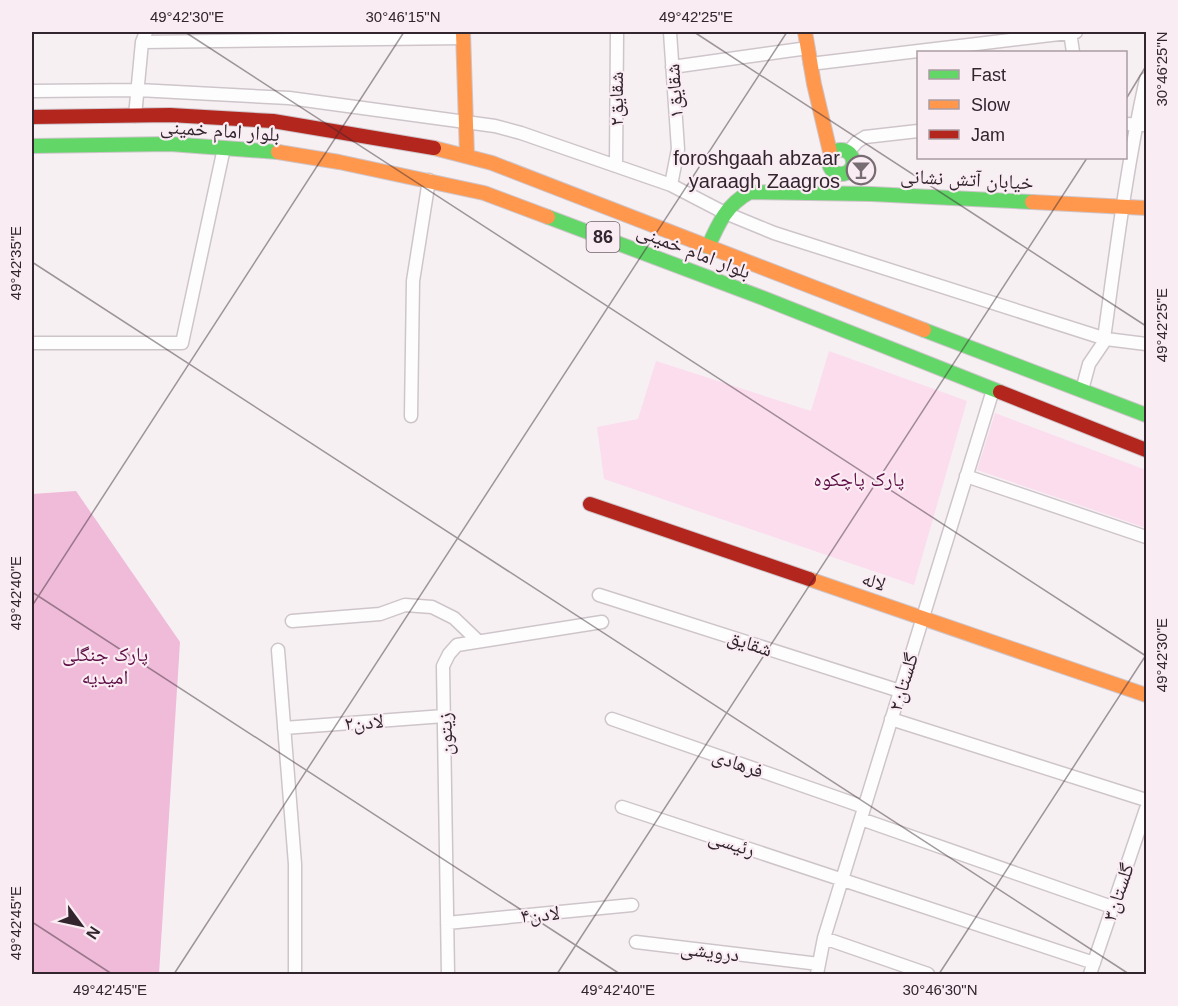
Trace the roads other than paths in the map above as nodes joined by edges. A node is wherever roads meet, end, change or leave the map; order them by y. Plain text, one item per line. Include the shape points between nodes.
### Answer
1 (617, 32) edge
2 (670, 32) edge
3 (805, 32) edge
4 (1070, 32) edge
5 (1076, 32) edge
6 (463, 35) edge
7 (144, 37) edge
8 (808, 48) junction
9 (1073, 51) edge
10 (810, 64) junction
11 (672, 67) junction
12 (1146, 79) edge
13 (32, 90) edge
14 (138, 90) junction
15 (135, 116) junction
16 (32, 117) edge
17 (467, 123) junction
18 (1136, 124) edge
19 (917, 131) edge
20 (32, 146) edge
21 (224, 148) junction
22 (848, 152) junction
23 (467, 156) junction
24 (831, 156) junction
25 (616, 166) junction
26 (833, 171) junction
27 (848, 173) junction
28 (429, 180) junction
29 (671, 185) junction
30 (807, 192) junction
31 (871, 195) junction
32 (1122, 206) junction
33 (1146, 207) edge
34 (723, 212) junction
35 (703, 260) junction
36 (1105, 339) junction
37 (32, 343) edge
38 (1146, 344) edge
39 (993, 390) junction
40 (1082, 390) junction
41 (1146, 414) edge
42 (411, 416) dead end
43 (1146, 450) edge
44 (966, 476) junction
45 (590, 504) dead end
46 (1146, 537) edge
47 (599, 595) dead end
48 (922, 618) junction
49 (292, 621) dead end
50 (602, 622) dead end
51 (477, 640) junction
52 (278, 650) dead end
53 (900, 691) junction
54 (1146, 695) edge
55 (444, 716) junction
56 (612, 719) dead end
57 (891, 720) junction
58 (284, 728) junction
59 (1146, 800) edge
60 (622, 807) dead end
61 (1146, 809) edge
62 (863, 813) junction
63 (842, 879) junction
64 (632, 905) dead end
65 (1112, 907) junction
66 (447, 922) junction
67 (824, 938) junction
68 (636, 942) dead end
69 (818, 969) edge
70 (1092, 969) edge
71 (898, 970) edge
72 (296, 975) edge
73 (448, 975) edge
74 (928, 975) edge

1 - 25 street, شقایق۲
2 - 11 street, شقایق۱
3 - 8 main road
4 - 5 street
4 - 9 street
4 - 10 street
6 - 7 street
6 - 17 main road
7 - 14 street
8 - 10 main road
8 - 11 street
10 - 24 main road
11 - 29 street, شقایق۱ via 678,149
12 - 18 street
13 - 14 street
14 - 15 street
14 - 17 street via 289,98
15 - 16 main road, بلوار امام خمینی / 86
15 - 23 main road, بلوار امام خمینی / 86 via 273,121
17 - 23 main road
17 - 25 street via 509,129
18 - 32 street
19 - 22 street via 865,137
20 - 21 main road, بلوار امام خمینی / 86 via 170,144
21 - 28 main road, بلوار امام خمینی / 86 via 270,151
21 - 37 street via 182,343
22 - 24 main road via 841,150
22 - 27 main road via 854,163
23 - 35 main road, بلوار امام خمینی / 86 via 539,180
24 - 26 main road via 829,164
25 - 29 street
26 - 27 main road via 840,175
26 - 30 main road
27 - 31 main road
28 - 35 main road, بلوار امام خمینی / 86
28 - 42 street via 413,281
29 - 34 street
30 - 31 main road, خیابان آتش نشانی
30 - 34 main road, خیابان آتش نشانی via 750,192
31 - 32 main road, خیابان آتش نشانی
32 - 33 main road, خیابان آتش نشانی
32 - 36 street
34 - 35 main road, خیابان آتش نشانی
34 - 36 street via 774,233
35 - 39 main road, بلوار امام خمینی / 86
35 - 40 main road, بلوار امام خمینی / 86
36 - 38 street
36 - 40 street via 1089,364
39 - 43 main road, بلوار امام خمینی / 86
39 - 44 street, گلستان۲
40 - 41 main road, بلوار امام خمینی / 86
44 - 46 street
44 - 48 street, گلستان۲
45 - 48 main road, لاله
47 - 53 street, شقایق
48 - 53 street, گلستان۲
48 - 54 main road, لاله
49 - 51 street via 380,614 405,604 432,607 454,618
50 - 51 street, زیتون
51 - 55 street, زیتون via 457,645 443,666
52 - 58 street
53 - 57 street, گلستان۲
55 - 58 street, لادن۲
55 - 66 street, زیتون
56 - 62 street, فرهادی
57 - 59 street
57 - 62 street, گلستان۲
58 - 72 street via 295,864
60 - 63 street, رئیسی
61 - 65 street, گلستان۳
62 - 63 street, گلستان۲
62 - 65 street, فرهادی
63 - 67 street, گلستان۲
63 - 70 street, رئیسی
64 - 66 street, لادن۴
65 - 70 street, گلستان۳
66 - 73 street, زیتون
67 - 69 street, گلستان۲
67 - 71 street
68 - 69 street, درویشی
71 - 74 street

